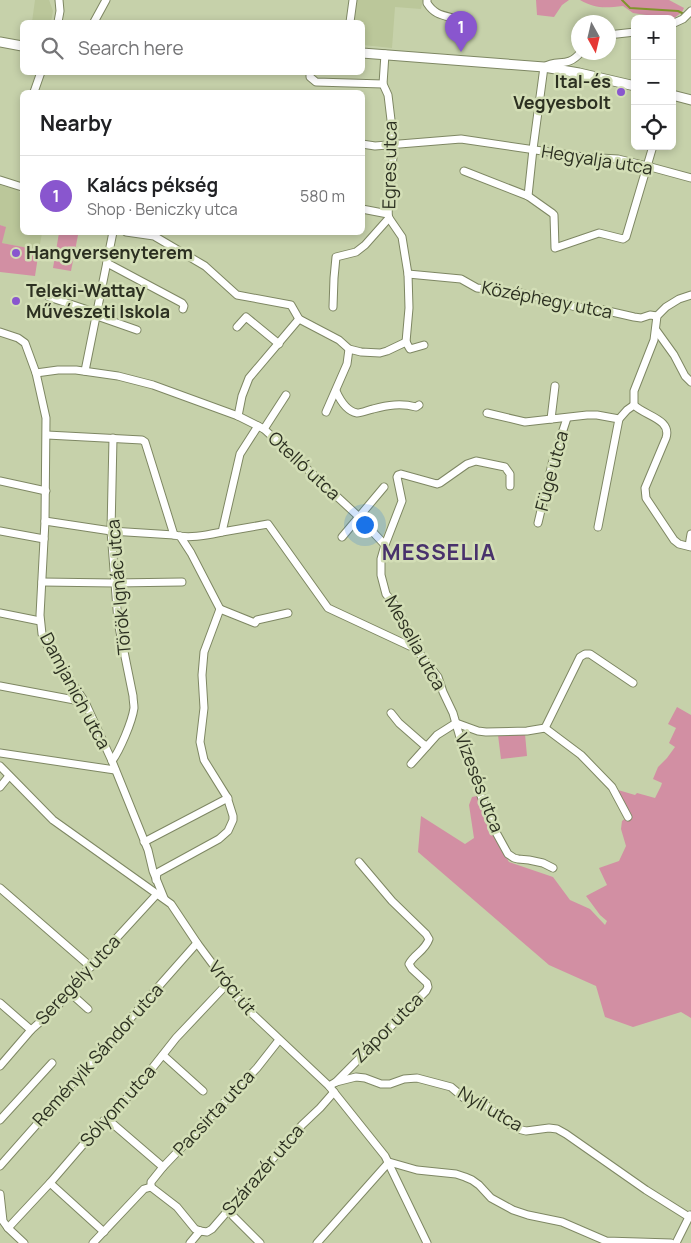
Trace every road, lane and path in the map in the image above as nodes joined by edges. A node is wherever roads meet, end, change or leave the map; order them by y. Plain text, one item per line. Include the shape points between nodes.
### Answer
1 (59, 0) edge
2 (106, 0) edge
3 (354, 0) edge
4 (427, 0) edge
5 (690, 11) edge
6 (453, 18) dead end
7 (58, 20) edge
8 (95, 20) edge
9 (350, 20) edge
10 (676, 22) edge
11 (631, 33) edge
12 (616, 35) edge
13 (0, 42) edge
14 (20, 46) edge
15 (365, 53) edge
16 (385, 54) junction
17 (572, 60) edge
18 (544, 67) junction
19 (40, 75) edge
20 (310, 75) edge
21 (383, 84) junction
22 (631, 85) edge
23 (35, 90) edge
24 (676, 96) edge
25 (691, 100) edge
26 (365, 144) edge
27 (394, 145) junction
28 (533, 149) junction
29 (652, 150) edge
30 (647, 166) junction
31 (464, 171) dead end
32 (691, 178) edge
33 (0, 180) edge
34 (20, 186) edge
35 (528, 196) junction
36 (365, 210) edge
37 (389, 216) junction
38 (112, 235) edge
39 (147, 235) edge
40 (107, 263) junction
41 (408, 274) junction
42 (691, 295) edge
43 (49, 297) dead end
44 (333, 307) dead end
45 (184, 309) dead end
46 (97, 315) junction
47 (657, 316) junction
48 (300, 319) junction
49 (237, 327) dead end
50 (656, 329) junction
51 (137, 330) dead end
52 (0, 332) edge
53 (406, 342) junction
54 (279, 344) junction
55 (424, 345) dead end
56 (349, 349) junction
57 (85, 371) junction
58 (36, 373) junction
59 (691, 382) edge
60 (556, 386) dead end
61 (336, 391) junction
62 (286, 395) dead end
63 (419, 405) dead end
64 (634, 405) junction
65 (326, 412) dead end
66 (486, 413) dead end
67 (238, 416) junction
68 (567, 418) junction
69 (551, 419) junction
70 (619, 419) junction
71 (261, 427) junction
72 (47, 435) junction
73 (113, 438) junction
74 (0, 481) edge
75 (510, 486) dead end
76 (384, 487) dead end
77 (46, 491) junction
78 (358, 516) junction
79 (45, 521) junction
80 (538, 523) dead end
81 (598, 527) dead end
82 (0, 531) edge
83 (111, 531) junction
84 (222, 532) junction
85 (691, 534) edge
86 (177, 536) junction
87 (342, 537) dead end
88 (44, 539) junction
89 (385, 545) junction
90 (690, 547) edge
91 (42, 582) junction
92 (182, 582) dead end
93 (115, 583) junction
94 (220, 609) junction
95 (0, 613) edge
96 (288, 613) dead end
97 (40, 621) junction
98 (416, 649) junction
99 (633, 683) dead end
100 (0, 686) edge
101 (85, 702) junction
102 (391, 713) dead end
103 (456, 723) junction
104 (544, 728) junction
105 (428, 746) junction
106 (0, 752) edge
107 (112, 761) junction
108 (411, 764) dead end
109 (0, 766) edge
110 (115, 770) junction
111 (9, 776) junction
112 (0, 787) edge
113 (228, 798) junction
114 (628, 817) dead end
115 (144, 842) junction
116 (359, 862) dead end
117 (554, 868) dead end
118 (156, 880) junction
119 (0, 888) edge
120 (149, 888) junction
121 (161, 897) junction
122 (197, 943) junction
123 (90, 967) junction
124 (227, 984) junction
125 (68, 991) junction
126 (0, 1003) edge
127 (88, 1009) dead end
128 (31, 1030) junction
129 (279, 1040) junction
130 (163, 1054) junction
131 (52, 1063) dead end
132 (0, 1066) edge
133 (333, 1087) junction
134 (203, 1091) dead end
135 (106, 1118) junction
136 (0, 1120) edge
137 (389, 1162) junction
138 (0, 1166) edge
139 (163, 1167) junction
140 (50, 1183) junction
141 (151, 1187) junction
142 (0, 1194) edge
143 (230, 1209) junction
144 (690, 1215) edge
145 (8, 1228) junction
146 (104, 1232) junction
147 (200, 1232) junction
148 (24, 1243) edge
149 (94, 1243) edge
150 (190, 1243) edge
151 (260, 1243) edge
152 (317, 1243) edge
153 (427, 1243) edge
154 (671, 1243) edge
155 (676, 1243) edge

1 - 7 street
2 - 8 street
3 - 9 street
4 - 6 street via 438,15
5 - 10 street
11 - 12 street
13 - 14 main road
15 - 16 main road
16 - 18 main road
16 - 21 street, Egres utca
17 - 18 street
18 - 22 main road
18 - 28 street
19 - 23 street
20 - 21 street via 316,82
21 - 27 street, Egres utca via 388,95
24 - 25 main road
26 - 27 street, Hegyalja utca
27 - 28 street, Hegyalja utca via 460,139
27 - 37 street, Egres utca
28 - 30 street, Hegyalja utca
28 - 35 street
29 - 30 street
30 - 32 street, Hegyalja utca
30 - 35 street via 624,239 598,234 554,248 554,215
31 - 35 street
33 - 34 street
36 - 37 street
37 - 41 street, Egres utca via 402,237
37 - 44 street via 365,246 336,257
38 - 40 street
39 - 48 street via 205,266 237,295 291,305
40 - 45 street via 182,303
40 - 46 street
41 - 47 street, Középhegy utca via 461,279 477,288 520,293 634,318
41 - 53 street, Egres utca
42 - 47 street via 666,307
43 - 46 street
46 - 51 street
46 - 57 street
47 - 50 street
48 - 54 street
48 - 56 street
49 - 54 street via 246,317
50 - 59 street
50 - 64 street via 634,391
52 - 58 street, Damjanich utca via 23,341
53 - 55 street via 410,349
53 - 56 street via 380,353
54 - 67 street via 249,378
56 - 61 street via 347,364
57 - 58 street, Otelló utca via 67,369
57 - 67 street, Otelló utca via 153,385
58 - 72 street, Damjanich utca
60 - 69 street
61 - 63 street via 341,403 357,413 396,404
61 - 65 street
62 - 71 street
64 - 70 street
64 - 90 street via 662,422 668,433 645,488 646,498 674,540
66 - 69 street via 525,422
67 - 71 street, Otelló utca
68 - 69 street
68 - 70 street via 597,415
68 - 80 street, Füge utca
70 - 81 street
71 - 78 street, Otelló utca
71 - 84 street via 240,454
72 - 73 street
72 - 77 street, Damjanich utca
73 - 83 street, Török Ignác utca
73 - 86 street via 145,442
74 - 77 street
75 - 89 street, Meselia utca via 510,474 505,468 476,461 437,484 398,475 402,501
76 - 78 street
77 - 79 street, Damjanich utca
78 - 87 street
78 - 89 street, Otelló utca
79 - 83 street
79 - 88 street, Damjanich utca
82 - 88 street
83 - 86 street
83 - 93 street, Török Ignác utca
84 - 86 street
84 - 98 street via 270,525 328,608
85 - 90 street
86 - 94 street via 191,553
88 - 91 street, Damjanich utca
89 - 98 street, Meselia utca via 381,575 386,594
91 - 93 street
91 - 97 street, Damjanich utca
92 - 93 street
93 - 107 street, Török Ignác utca via 118,622 134,707 118,754
94 - 96 street via 255,623
94 - 113 street via 204,652 200,742 204,760
95 - 97 street
97 - 101 street, Damjanich utca via 47,645
98 - 103 street, Meselia utca via 438,677
99 - 104 street via 590,654 580,656
100 - 101 street
101 - 107 street, Damjanich utca
102 - 105 street
103 - 104 street via 486,732
103 - 105 street
103 - 117 street, Vízesés utca via 492,825 508,854 518,860
104 - 114 street via 581,755 612,787
105 - 108 street
106 - 110 street
107 - 110 street, Damjanich utca
109 - 111 street, Vróci út
110 - 115 street, Damjanich utca
111 - 112 street
111 - 120 street, Vróci út via 53,820
113 - 115 street
113 - 118 street via 233,816 228,831 158,873
115 - 118 street, Damjanich utca
116 - 133 street, Zápor utca via 429,939 409,964 428,987
118 - 120 street
118 - 121 street, Damjanich utca
119 - 123 street
120 - 121 street, Vróci út
121 - 122 street, Vróci út via 171,904
121 - 123 street, Seregély utca
122 - 124 street, Vróci út
122 - 138 street, Reményik Sándor utca
123 - 125 street, Seregély utca
124 - 129 street, Vróci út via 243,1005
124 - 130 street, Sólyom utca
125 - 127 street
125 - 128 street, Seregély utca via 58,1006
126 - 128 street
128 - 132 street, Seregély utca
129 - 133 street, Vróci út
129 - 139 street, Pacsirta utca via 257,1068
130 - 134 street
130 - 135 street, Sólyom utca via 135,1090
131 - 136 street
133 - 137 street, Vróci út
133 - 143 street, Szárazér utca via 320,1108
133 - 144 street, Nyíl utca via 356,1077 382,1084 416,1078 451,1087 464,1098 487,1106 518,1129 557,1129 646,1190
135 - 139 street
135 - 140 street, Sólyom utca
137 - 152 street
137 - 153 street, Vróci út
137 - 154 street via 416,1170 465,1176 491,1198 513,1210 562,1222 606,1240
139 - 141 street, Pacsirta utca via 151,1182
140 - 145 street, Sólyom utca
140 - 146 street
141 - 146 street via 144,1189
141 - 147 street via 177,1207
142 - 145 street via 3,1221
143 - 147 street, Szárazér utca via 212,1229
143 - 151 street
144 - 155 street
145 - 148 street
146 - 149 street
147 - 150 street, Szárazér utca

